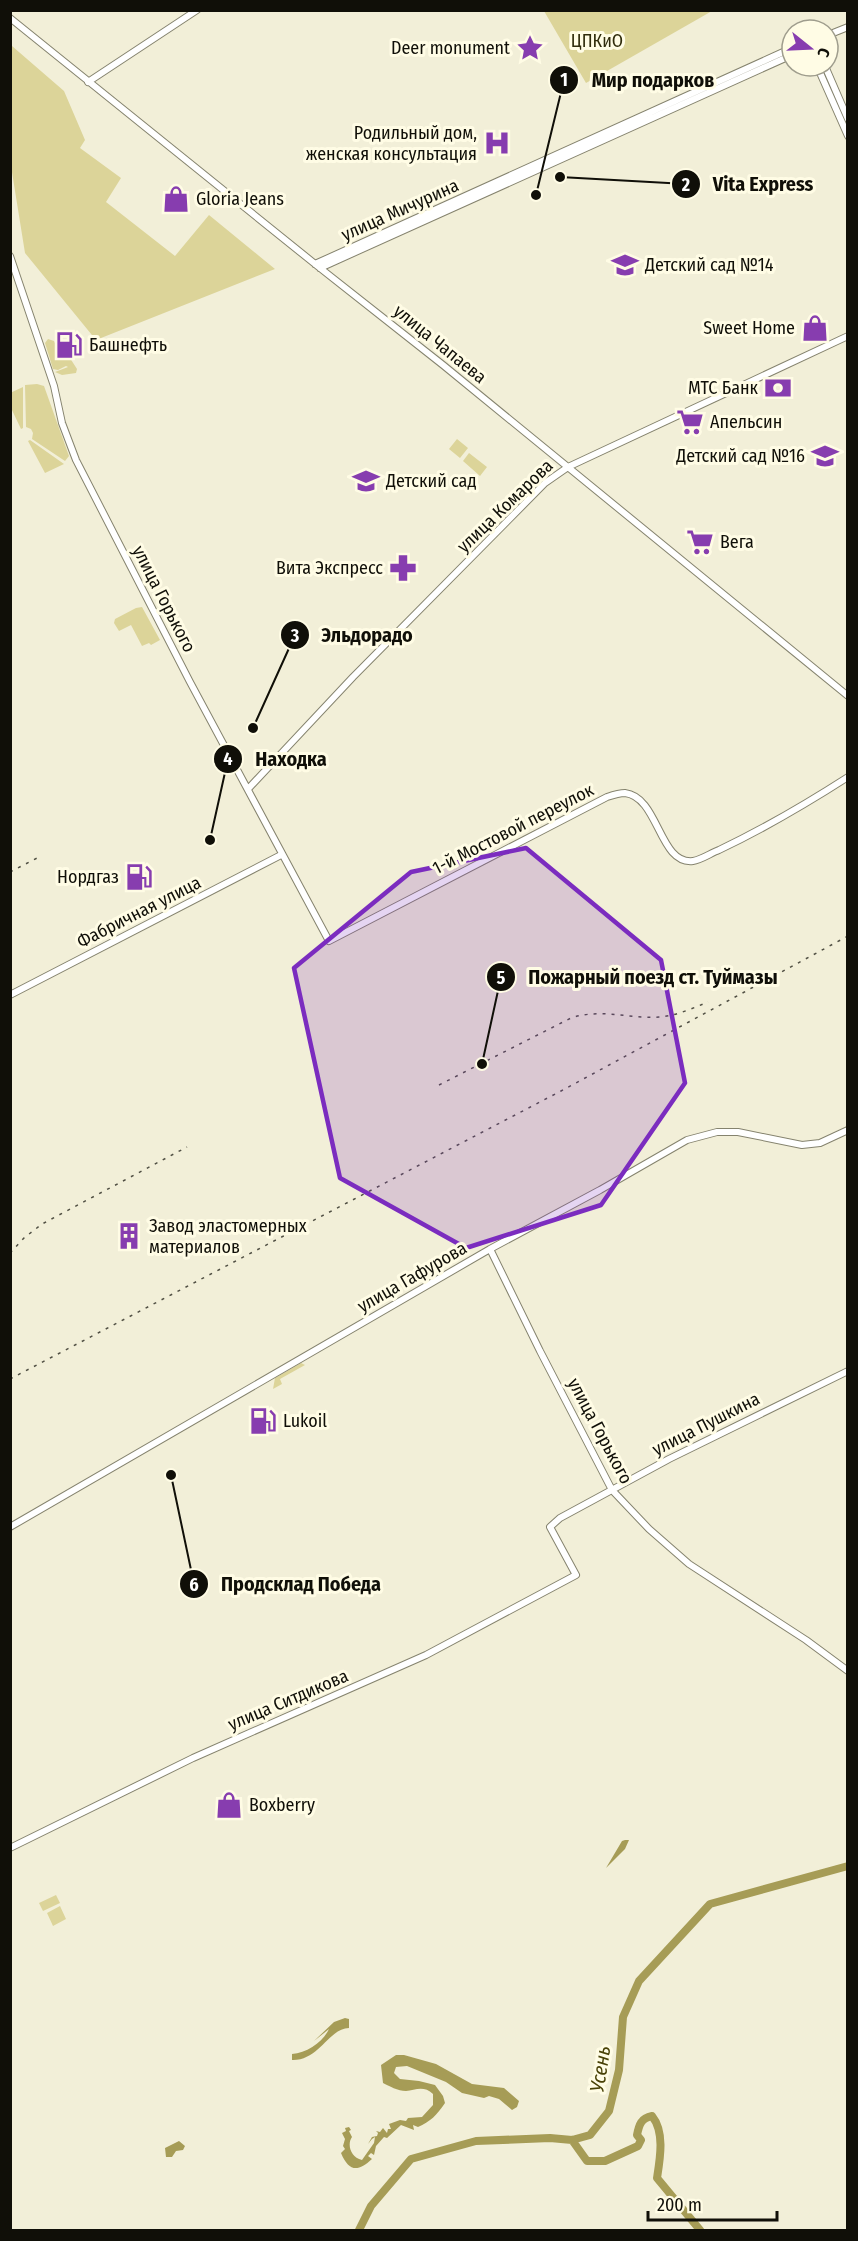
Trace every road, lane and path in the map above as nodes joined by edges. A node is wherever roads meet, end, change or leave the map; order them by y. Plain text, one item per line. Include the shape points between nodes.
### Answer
1 (197, 10) edge
2 (10, 18) edge
3 (780, 54) edge
4 (780, 59) edge
5 (822, 78) edge
6 (830, 78) edge
7 (88, 82) junction
8 (848, 119) edge
9 (848, 135) edge
10 (10, 256) edge
11 (318, 266) junction
12 (848, 336) edge
13 (568, 467) junction
14 (848, 696) edge
15 (848, 777) edge
16 (248, 789) junction
17 (281, 855) junction
18 (329, 941) joint
19 (10, 995) edge
20 (848, 1130) edge
21 (490, 1249) junction
22 (848, 1371) edge
23 (612, 1490) junction
24 (10, 1527) edge
25 (576, 1575) joint
26 (848, 1671) edge
27 (10, 1848) edge

1 - 7 street
2 - 7 street, улица Чапаева
3 - 11 street, улица Мичурина
4 - 11 street, улица Мичурина
5 - 9 street
6 - 8 street
7 - 11 street, улица Чапаева
10 - 16 street, улица Горького via 76,460
11 - 13 street, улица Чапаева
12 - 13 street, улица Комарова
13 - 14 street, улица Чапаева
13 - 16 street, улица Комарова via 545,483
15 - 18 street, 1-й Мостовой переулок via 762,828 693,861 680,859 671,851 640,799 626,793 608,797
16 - 17 street, улица Горького
17 - 18 street, улица Горького
17 - 19 street, Фабричная улица
20 - 21 street, улица Гафурова via 820,1143 802,1145 738,1132 717,1132 687,1140
21 - 23 street, улица Горького
21 - 24 street, улица Гафурова
22 - 23 street, улица Пушкина
23 - 25 street, улица Пушкина via 550,1527
23 - 26 street, улица Горького via 689,1564
25 - 27 street, улица Ситдикова via 426,1655 193,1758

